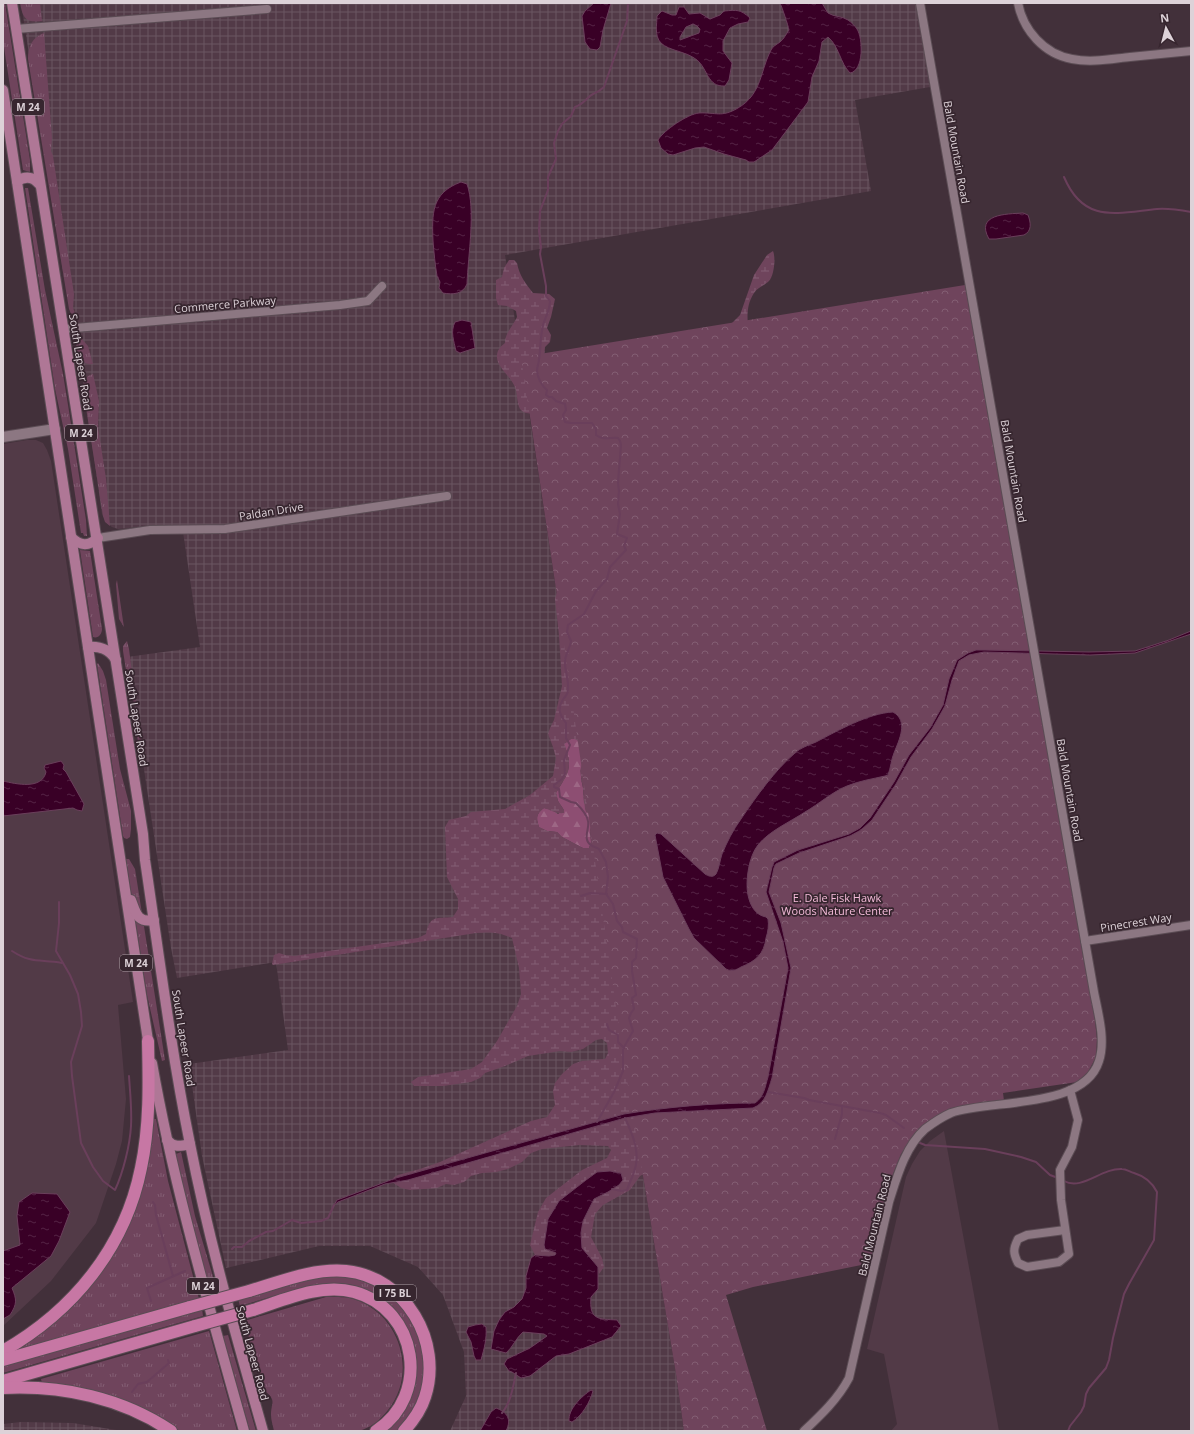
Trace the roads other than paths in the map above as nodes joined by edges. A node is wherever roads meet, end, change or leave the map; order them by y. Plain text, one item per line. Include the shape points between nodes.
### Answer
1 (12, 3) edge
2 (920, 3) edge
3 (1018, 3) edge
4 (267, 9) dead end
5 (16, 29) junction
6 (1191, 50) edge
7 (3, 90) edge
8 (17, 181) junction
9 (39, 184) junction
10 (382, 286) dead end
11 (64, 329) junction
12 (55, 429) junction
13 (3, 437) edge
14 (447, 496) dead end
15 (71, 536) junction
16 (98, 538) junction
17 (88, 647) junction
18 (117, 662) junction
19 (125, 885) junction
20 (154, 920) junction
21 (1191, 925) edge
22 (1085, 941) junction
23 (148, 1041) junction
24 (1070, 1090) junction
25 (167, 1140) junction
26 (190, 1144) junction
27 (1065, 1230) junction
28 (3, 1351) edge
29 (3, 1360) edge
30 (3, 1381) edge
31 (3, 1388) edge
32 (171, 1431) edge
33 (244, 1431) edge
34 (262, 1431) edge
35 (376, 1431) edge
36 (404, 1431) edge
37 (804, 1431) edge

1 - 5 main road, South Lapeer Road / M 24
2 - 22 street, Bald Mountain Road
3 - 6 street via 1023,22 1037,40 1057,54 1072,59 1096,60
4 - 5 street
5 - 9 main road, South Lapeer Road / M 24
7 - 8 main road, M 24
8 - 9 main road via 29,177
8 - 12 main road, M 24
9 - 11 main road, South Lapeer Road / M 24
10 - 11 street, Commerce Parkway via 368,301 340,306
11 - 16 main road, South Lapeer Road / M 24
12 - 13 street
12 - 15 main road, M 24
14 - 16 street, Paldan Drive via 230,529 150,530
15 - 16 main road via 85,545
15 - 17 main road, M 24
16 - 18 main road, South Lapeer Road / M 24
17 - 18 main road via 109,651
17 - 19 main road, M 24
18 - 20 main road, South Lapeer Road / M 24
19 - 20 main road via 137,916 146,922
19 - 23 main road, M 24
20 - 26 main road, South Lapeer Road / M 24
21 - 22 street, Pinecrest Way
22 - 24 street, Bald Mountain Road via 1101,1052 1099,1062 1089,1079
23 - 25 main road, M 24
23 - 28 highway via 148,1108 144,1156 132,1203 121,1228 103,1261 70,1301 37,1330
24 - 27 street via 1078,1120 1072,1147 1060,1170
24 - 37 street, Bald Mountain Road via 1036,1100 951,1113 925,1130 914,1142 896,1179 889,1202 849,1378 838,1396
25 - 26 main road via 174,1146
25 - 33 main road, M 24 via 188,1232
26 - 34 main road, South Lapeer Road / M 24 via 223,1288
27 - 27 street via 1027,1235 1018,1239 1013,1248 1018,1263 1027,1266 1059,1262 1069,1254
29 - 36 highway, I 75 BL, bridge via 313,1273 348,1271 370,1277 397,1294 410,1307 426,1340 430,1366 428,1383 417,1414
30 - 35 highway, bridge via 316,1292 354,1292 386,1309 400,1326 410,1356 410,1376 406,1395 387,1423
31 - 32 highway via 54,1389 88,1395 119,1404

